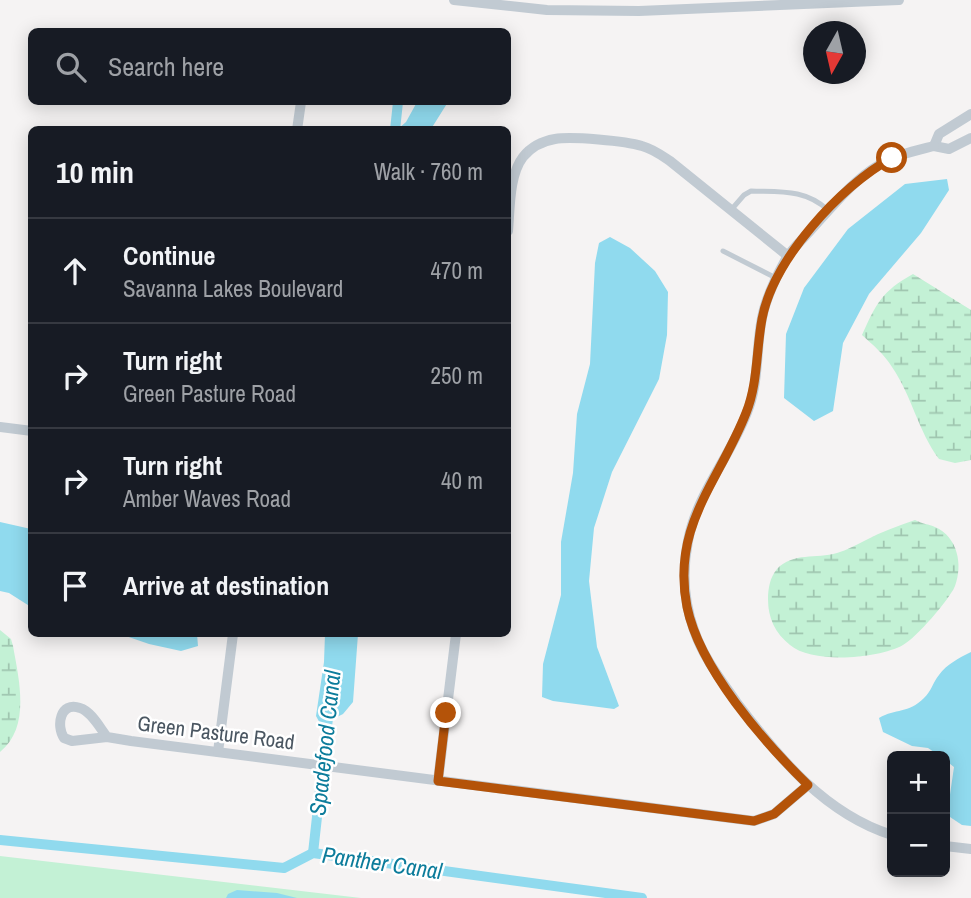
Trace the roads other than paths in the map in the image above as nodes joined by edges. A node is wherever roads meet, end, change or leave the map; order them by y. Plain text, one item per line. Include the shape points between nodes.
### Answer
1 (454, 0) edge
2 (899, 0) edge
3 (301, 105) edge
4 (971, 114) edge
5 (298, 126) edge
6 (971, 138) edge
7 (934, 146) junction
8 (511, 208) edge
9 (732, 210) junction
10 (828, 210) junction
11 (723, 251) dead end
12 (788, 256) junction
13 (776, 278) junction
14 (0, 427) edge
15 (28, 430) edge
16 (233, 637) edge
17 (456, 637) edge
18 (107, 737) junction
19 (218, 752) junction
20 (438, 781) junction
21 (808, 785) junction
22 (887, 833) edge
23 (950, 847) edge
24 (971, 849) edge

1 - 2 street via 639,11
3 - 5 street
4 - 7 street via 939,134
6 - 7 street via 949,149
7 - 10 street via 876,166
8 - 9 street via 522,158 531,149 559,138 626,143 655,151
9 - 10 lane via 751,191 805,195
9 - 12 street
10 - 12 street
11 - 13 lane
12 - 13 street
13 - 21 street via 762,317 749,406 694,518 684,585 693,628 712,668
14 - 15 street
16 - 19 street
17 - 20 street
18 - 18 street, Green Pasture Road via 81,708 65,710 61,717 64,738
18 - 19 street, Green Pasture Road
19 - 20 street, Green Pasture Road
20 - 21 street, Green Pasture Road via 754,821 774,814
21 - 22 street via 853,817
23 - 24 street

